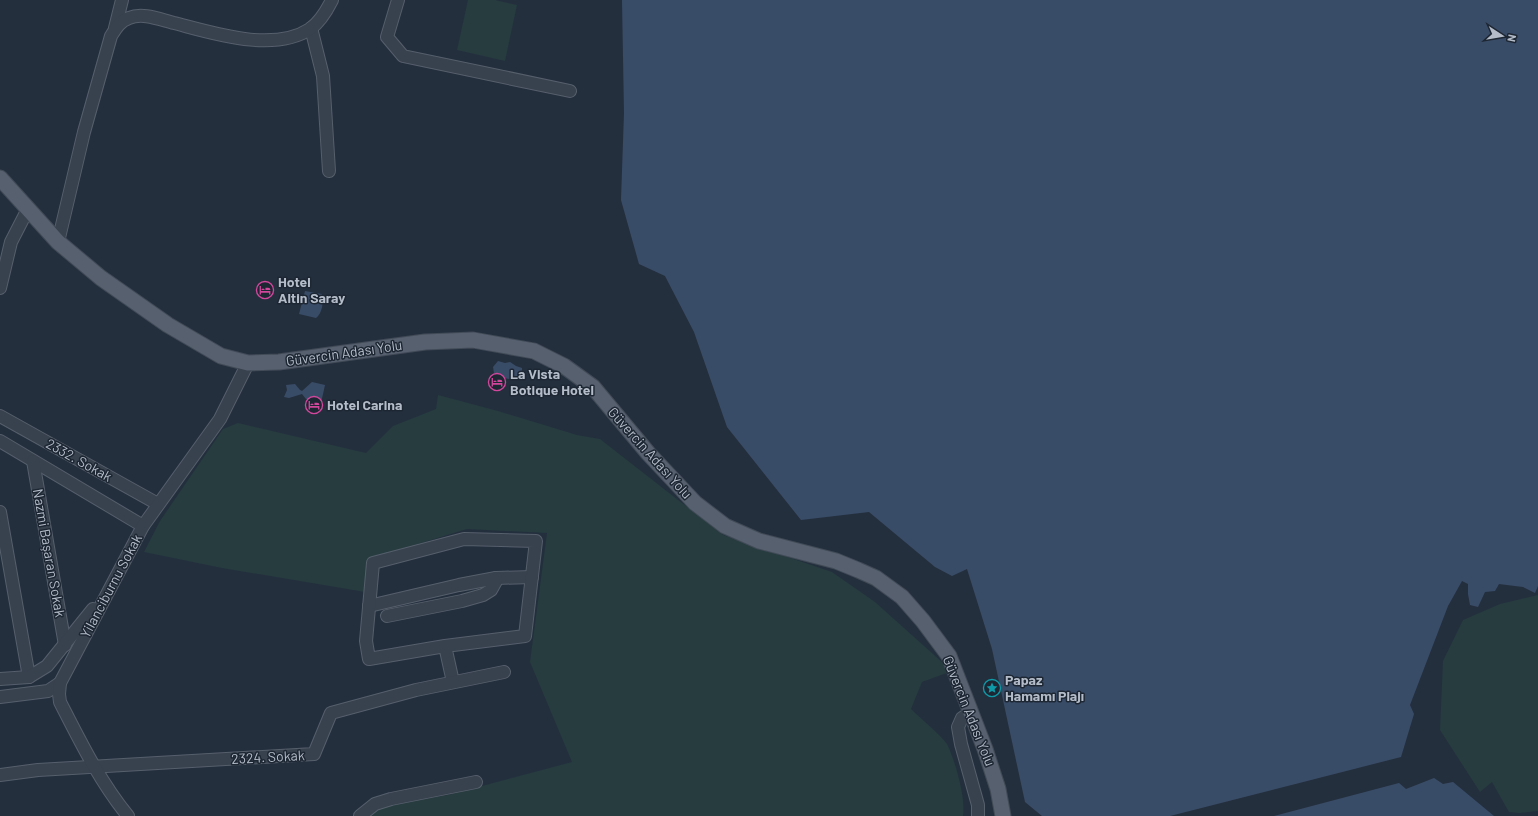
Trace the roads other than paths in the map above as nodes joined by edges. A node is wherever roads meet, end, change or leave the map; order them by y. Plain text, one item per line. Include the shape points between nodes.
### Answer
1 (122, 0) edge
2 (332, 0) edge
3 (398, 0) edge
4 (115, 28) junction
5 (311, 28) junction
6 (570, 91) dead end
7 (329, 171) dead end
8 (0, 178) edge
9 (28, 209) junction
10 (58, 242) junction
11 (0, 288) edge
12 (248, 363) junction
13 (0, 416) edge
14 (0, 442) edge
15 (33, 461) junction
16 (158, 504) junction
17 (0, 512) edge
18 (143, 526) junction
19 (532, 577) junction
20 (496, 578) junction
21 (113, 583) junction
22 (369, 606) junction
23 (387, 616) dead end
24 (65, 645) junction
25 (445, 646) junction
26 (504, 672) dead end
27 (29, 676) junction
28 (0, 679) edge
29 (453, 682) junction
30 (60, 683) junction
31 (0, 697) edge
32 (971, 712) junction
33 (94, 766) junction
34 (0, 775) edge
35 (476, 782) dead end
36 (118, 810) edge
37 (128, 816) edge
38 (360, 816) edge
39 (978, 816) edge
40 (1003, 816) edge

1 - 4 street
2 - 5 street via 327,11
3 - 6 street via 387,37 403,56
4 - 5 street via 130,17 147,16 237,38 270,41 295,36
4 - 10 street via 84,132
5 - 7 street via 323,76
8 - 9 main road, Güvercin Adası Yolu
9 - 10 main road, Güvercin Adası Yolu
9 - 11 street via 11,242
10 - 12 main road, Güvercin Adası Yolu via 101,278 168,325 221,356
12 - 16 street, Yilanciburnu Sokak via 220,419
12 - 32 main road, Güvercin Adası Yolu via 280,362 425,342 473,340 534,351 558,363 592,387 648,454 690,498 725,526 759,541 836,561 876,578 902,597 949,656
13 - 16 street, 2332. Sokak
14 - 15 street, 2332. Sokak
15 - 18 street, 2332. Sokak
15 - 24 street, Nazmi Başaran Sokak
16 - 18 street, Yilanciburnu Sokak
17 - 27 street
18 - 21 street, Yilanciburnu Sokak
19 - 20 street
19 - 22 street via 536,541 464,539 373,562
19 - 25 street via 524,636
20 - 22 street
20 - 23 street via 491,590 483,595
21 - 24 street
21 - 30 street, Yilanciburnu Sokak
22 - 25 street via 366,641 370,659
24 - 27 street via 47,666
25 - 29 street
26 - 29 street, 2324. Sokak
27 - 28 street
29 - 33 street, 2324. Sokak via 331,713 314,754
30 - 31 street via 48,691
30 - 33 street, Yilanciburnu Sokak via 60,702
32 - 39 street via 962,718 958,727 978,805
32 - 40 main road, Güvercin Adası Yolu via 998,789
33 - 34 street, 2324. Sokak
33 - 36 street, Yilanciburnu Sokak
35 - 38 street via 392,799 375,804
36 - 37 street, Yilanciburnu Sokak

